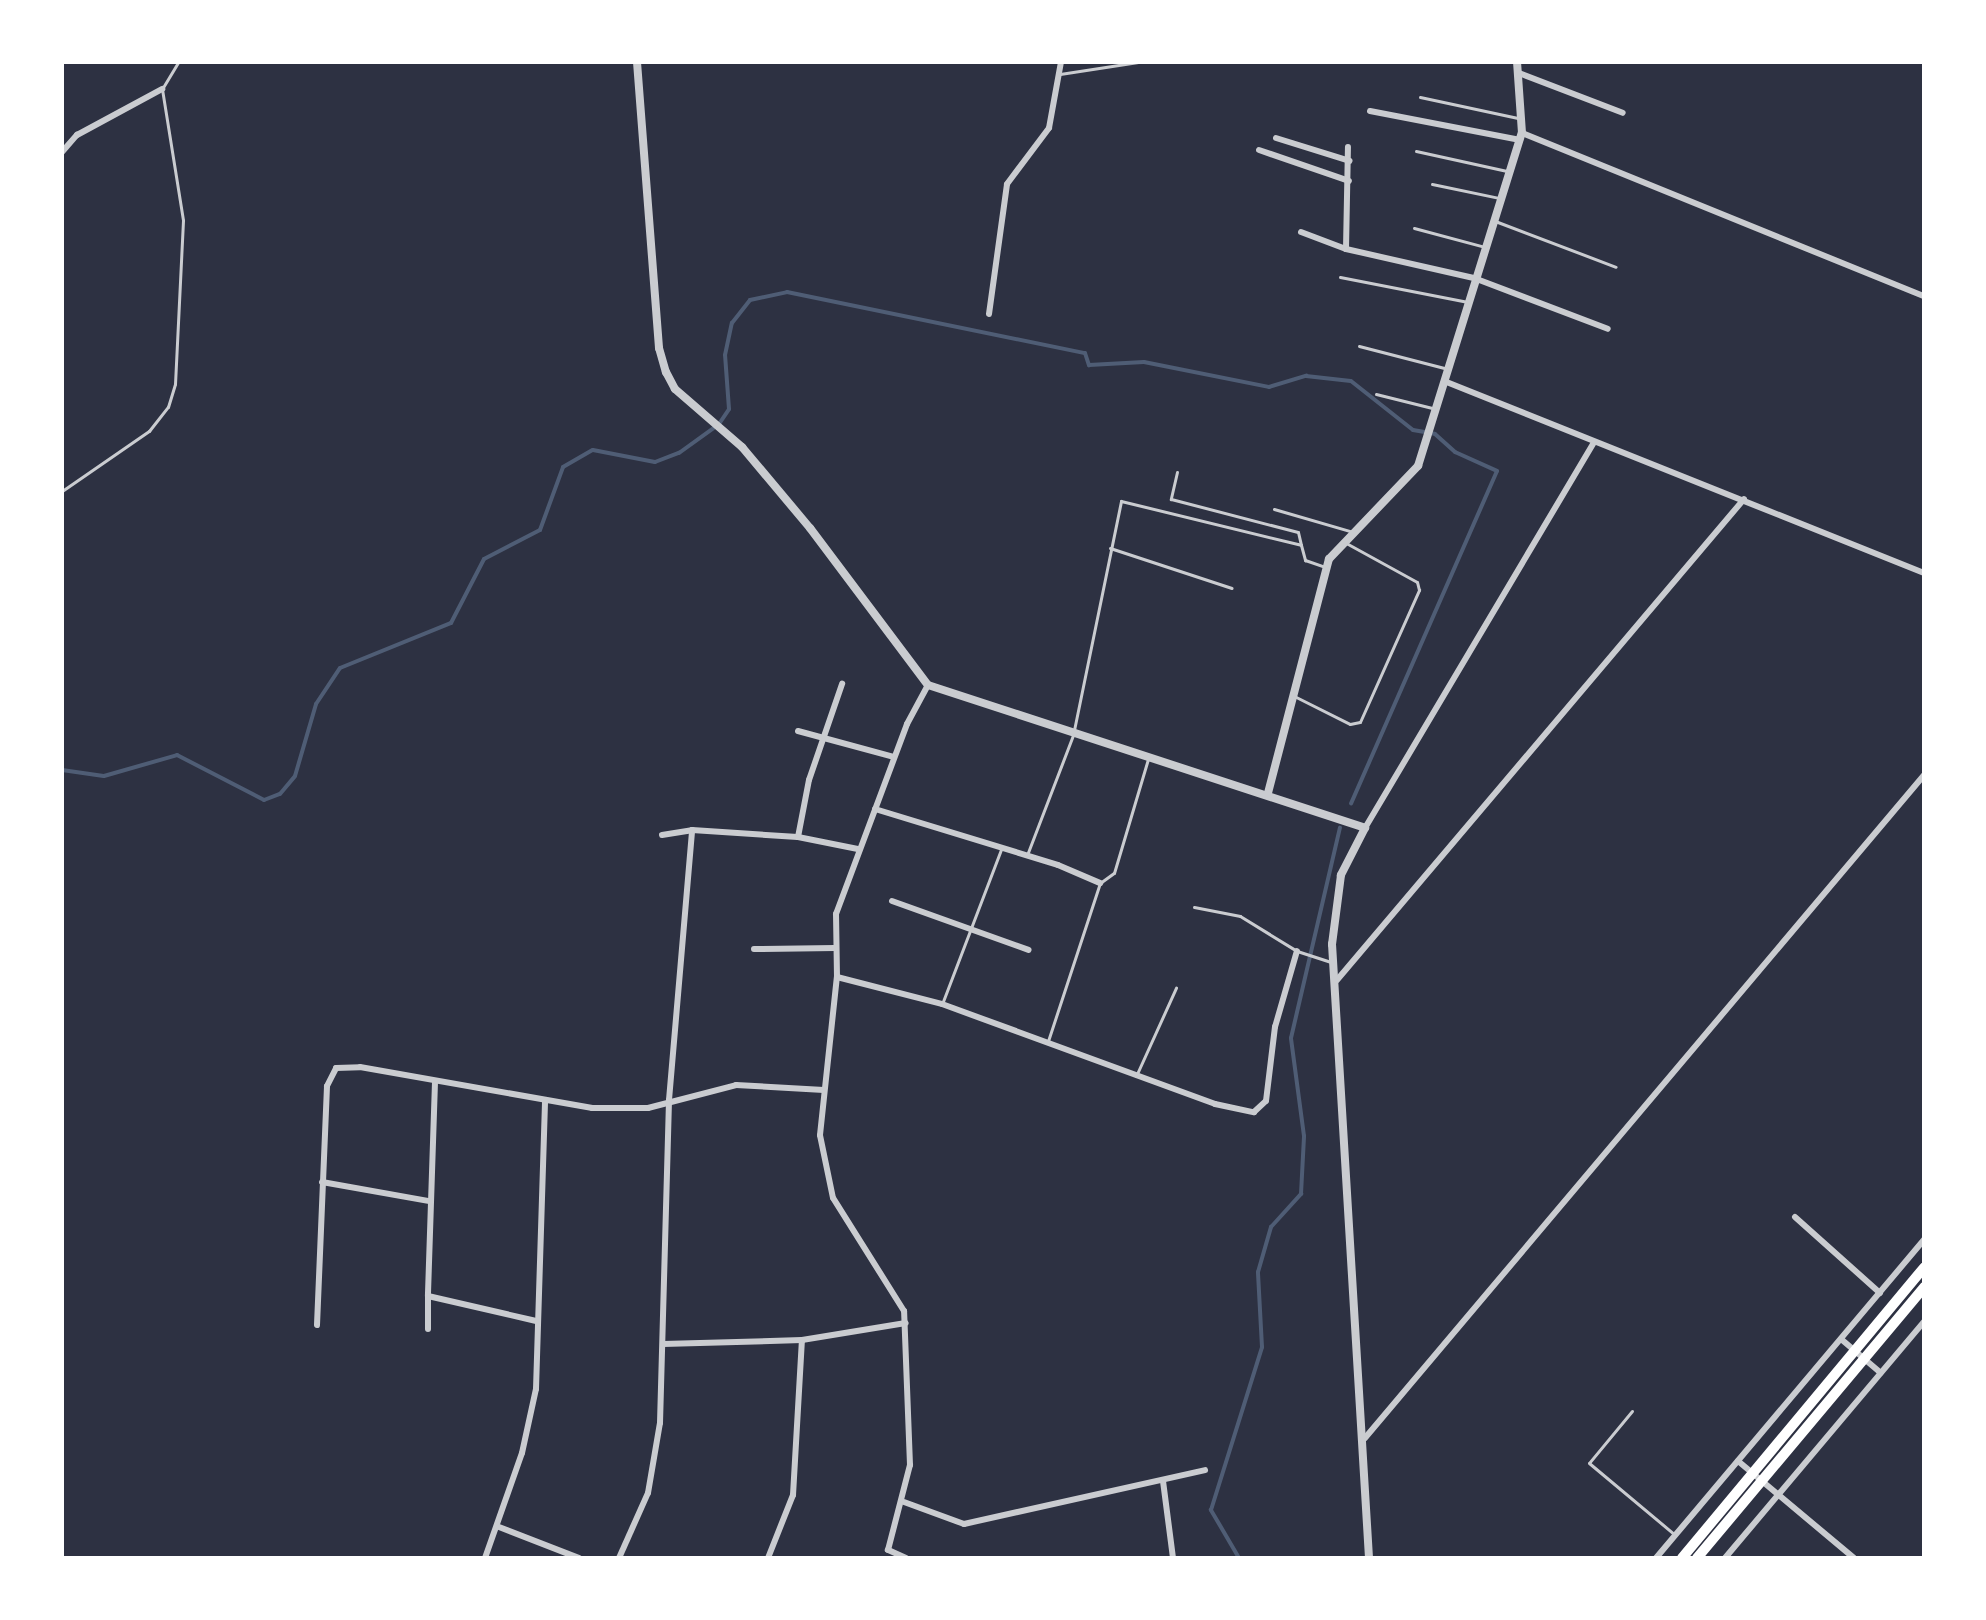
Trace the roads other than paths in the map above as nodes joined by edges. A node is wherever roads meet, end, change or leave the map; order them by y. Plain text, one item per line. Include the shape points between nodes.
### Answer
1 (178, 62) edge
2 (637, 62) edge
3 (1061, 62) edge
4 (1138, 62) edge
5 (1517, 62) edge
6 (1519, 73) junction
7 (1060, 74) junction
8 (162, 89) junction
9 (1420, 97) dead end
10 (1370, 111) dead end
11 (1623, 113) dead end
12 (1522, 119) junction
13 (1521, 136) junction
14 (1276, 138) dead end
15 (1348, 147) dead end
16 (1259, 150) dead end
17 (1416, 151) dead end
18 (62, 152) edge
19 (1350, 161) junction
20 (1511, 172) junction
21 (1349, 181) junction
22 (1432, 184) dead end
23 (1503, 198) junction
24 (1495, 221) junction
25 (1414, 228) dead end
26 (1301, 232) dead end
27 (1485, 247) junction
28 (1346, 249) junction
29 (1616, 267) dead end
30 (1340, 277) dead end
31 (1474, 278) junction
32 (1924, 296) edge
33 (1467, 302) junction
34 (989, 314) dead end
35 (1608, 329) dead end
36 (1359, 346) dead end
37 (1448, 369) junction
38 (1444, 381) junction
39 (1376, 394) dead end
40 (1436, 409) junction
41 (1594, 443) junction
42 (1177, 472) dead end
43 (62, 491) edge
44 (1744, 499) junction
45 (1274, 509) dead end
46 (1353, 532) junction
47 (1343, 541) junction
48 (1301, 545) junction
49 (1110, 548) junction
50 (1325, 567) junction
51 (1924, 573) edge
52 (1232, 588) dead end
53 (842, 684) dead end
54 (928, 685) junction
55 (1292, 695) junction
56 (798, 731) dead end
57 (825, 735) junction
58 (1073, 735) junction
59 (894, 757) junction
60 (1148, 759) junction
61 (1924, 775) edge
62 (1268, 793) junction
63 (875, 809) junction
64 (1365, 828) junction
65 (692, 830) junction
66 (662, 835) dead end
67 (798, 837) junction
68 (1002, 847) junction
69 (858, 849) junction
70 (1027, 855) junction
71 (1100, 883) junction
72 (892, 901) dead end
73 (1194, 907) dead end
74 (970, 929) junction
75 (835, 948) junction
76 (754, 949) dead end
77 (1029, 950) dead end
78 (1300, 953) junction
79 (1334, 964) junction
80 (837, 977) junction
81 (1337, 980) junction
82 (1176, 988) dead end
83 (942, 1004) junction
84 (1048, 1042) junction
85 (1136, 1076) junction
86 (435, 1082) junction
87 (824, 1090) junction
88 (545, 1100) junction
89 (669, 1100) junction
90 (322, 1182) junction
91 (429, 1201) junction
92 (1795, 1217) dead end
93 (1924, 1240) edge
94 (1924, 1268) edge
95 (1924, 1287) edge
96 (1880, 1293) junction
97 (428, 1296) junction
98 (536, 1321) junction
99 (1924, 1322) edge
100 (906, 1323) junction
101 (317, 1325) dead end
102 (428, 1329) dead end
103 (1841, 1339) junction
104 (802, 1340) junction
105 (663, 1344) junction
106 (1860, 1354) junction
107 (1881, 1373) junction
108 (1632, 1411) dead end
109 (1365, 1438) junction
110 (1738, 1461) junction
111 (1205, 1470) dead end
112 (1758, 1477) junction
113 (1163, 1481) junction
114 (1778, 1495) junction
115 (904, 1502) junction
116 (499, 1527) junction
117 (1676, 1535) junction
118 (888, 1550) junction
119 (485, 1558) edge
120 (579, 1558) edge
121 (619, 1558) edge
122 (768, 1558) edge
123 (885, 1558) edge
124 (906, 1558) edge
125 (1173, 1558) edge
126 (1369, 1558) edge
127 (1656, 1558) edge
128 (1682, 1558) edge
129 (1697, 1558) edge
130 (1725, 1558) edge
131 (1854, 1558) edge

1 - 8 lane
2 - 54 street via 659,348 675,389 723,429 810,528
3 - 7 street
4 - 7 lane
5 - 6 street
6 - 11 street
6 - 12 street
7 - 34 street via 1049,128 1007,184
8 - 18 street via 77,135
8 - 43 lane via 183,220 175,384 168,407 149,431
9 - 12 lane
10 - 13 street
12 - 13 street
13 - 20 street
13 - 32 street
14 - 19 street
15 - 19 street
16 - 21 street
17 - 20 lane
19 - 21 street
20 - 23 street
21 - 28 street
22 - 23 lane
23 - 24 street
24 - 27 street
24 - 29 lane
25 - 27 lane
26 - 28 street
27 - 31 street
28 - 31 street
30 - 33 lane
31 - 33 street
31 - 35 street
33 - 37 street
36 - 37 lane
37 - 38 street
38 - 40 street
38 - 41 street
39 - 40 lane
40 - 46 street via 1411,477
41 - 44 street
41 - 64 street
42 - 48 lane via 1171,499 1298,532
44 - 51 street
44 - 81 street
45 - 46 lane
46 - 47 street
47 - 50 street
47 - 55 lane via 1419,585 1364,718 1354,724
48 - 49 lane via 1121,501
48 - 50 lane via 1305,560
49 - 52 lane
49 - 58 lane
50 - 55 street
53 - 57 street
54 - 58 street
54 - 59 street
55 - 62 street
56 - 57 street
57 - 59 street
57 - 67 street
58 - 60 street
58 - 70 lane
59 - 63 street
60 - 62 street
60 - 71 lane via 1114,873
61 - 109 street
62 - 64 street
63 - 68 street
63 - 69 street
64 - 79 street via 1341,875 1333,910
65 - 66 street
65 - 67 street
65 - 89 street
67 - 69 street
68 - 70 street
68 - 74 lane
69 - 75 street via 836,914
70 - 71 street
71 - 84 lane
72 - 74 street
73 - 78 lane via 1240,916
74 - 77 street
74 - 83 lane
75 - 76 street
75 - 80 street
78 - 79 lane
78 - 85 street via 1275,1027 1261,1108 1254,1112 1215,1104
79 - 81 street
80 - 83 street
80 - 87 street
81 - 109 street
82 - 85 lane
83 - 84 street
84 - 85 street
86 - 88 street
86 - 90 street via 360,1067 336,1068 327,1086
86 - 91 street
87 - 89 street via 736,1085
87 - 100 street via 820,1135 833,1198 904,1311
88 - 89 street via 620,1108 648,1108
88 - 98 street
89 - 105 street
90 - 91 street
90 - 101 street
91 - 97 street
92 - 96 street
93 - 96 street
94 - 106 main road
95 - 106 main road
96 - 103 street
97 - 98 street
97 - 102 street
98 - 116 street via 536,1389
99 - 107 street
100 - 104 street
100 - 115 street via 911,1431
103 - 106 street
103 - 110 street
104 - 105 street
104 - 122 street via 796,1474 788,1514
105 - 121 street via 654,1465
106 - 107 street
106 - 112 main road
107 - 114 street
108 - 117 lane via 1589,1463
109 - 126 street
110 - 112 street
110 - 117 street
111 - 113 street
112 - 114 street
112 - 128 main road
112 - 129 main road
113 - 115 street via 964,1524
113 - 125 street
114 - 130 street
114 - 131 street
115 - 118 street
116 - 119 street
116 - 120 street
117 - 127 street
118 - 123 street
118 - 124 street

